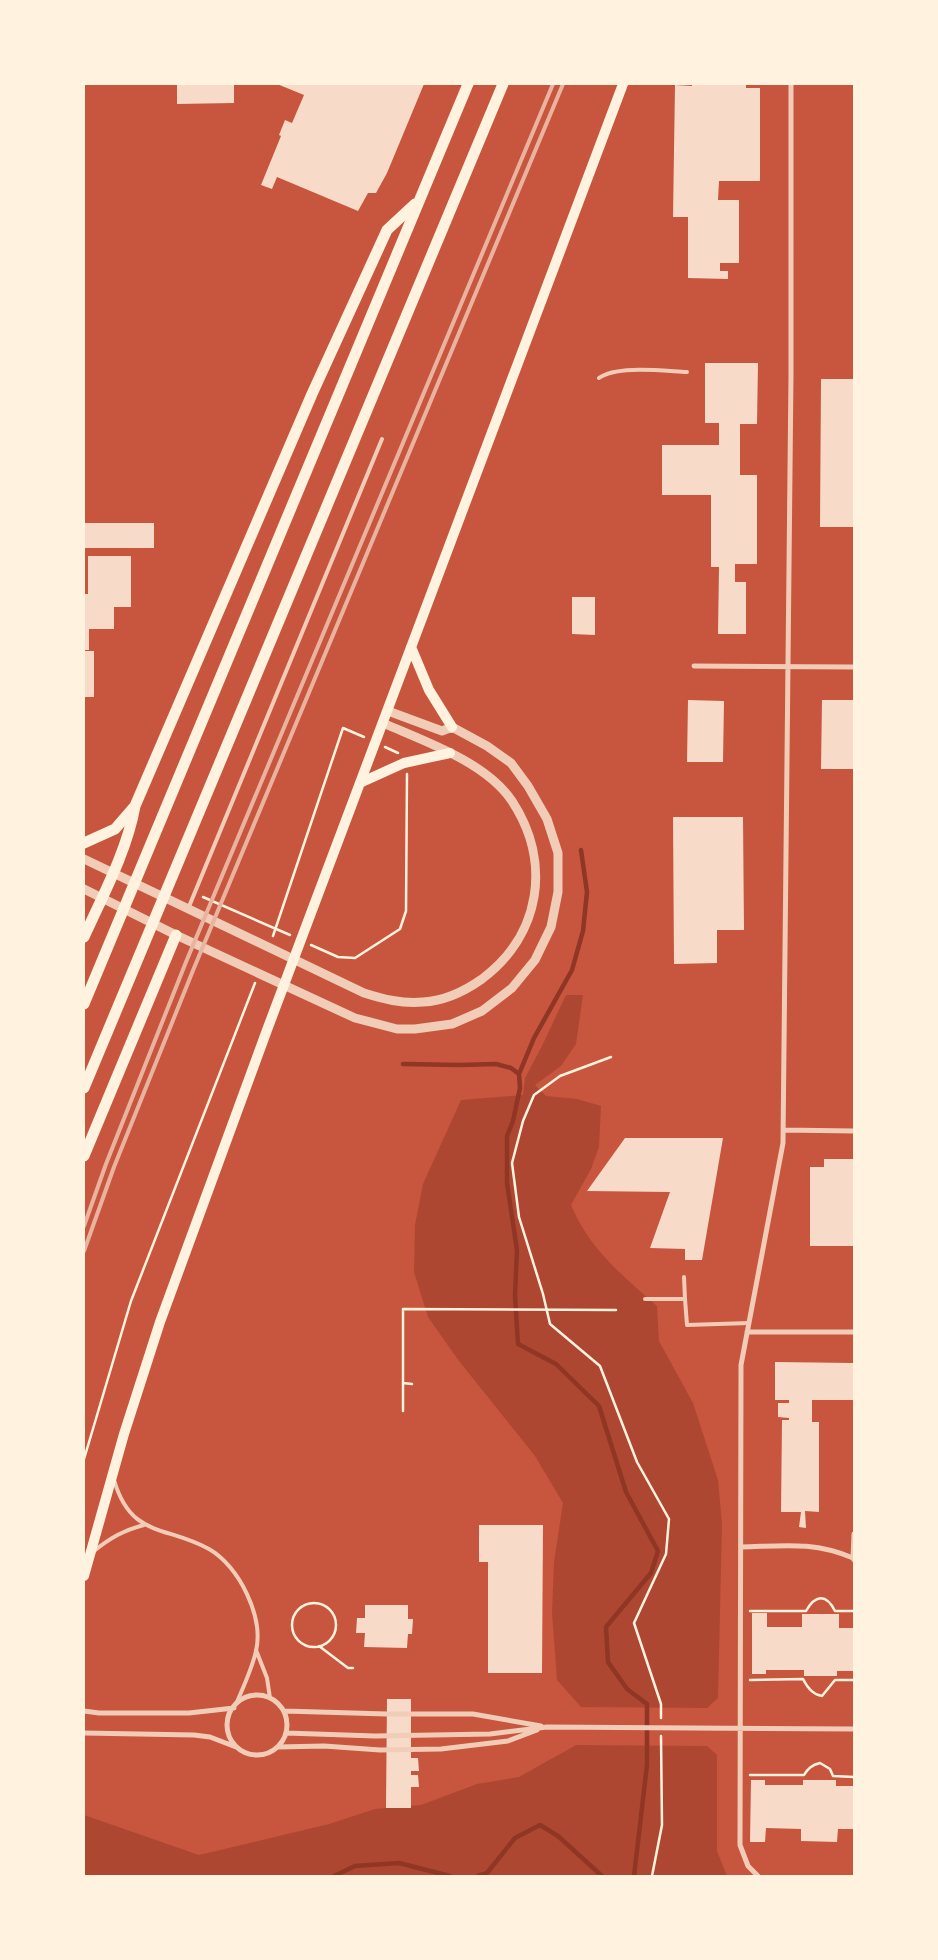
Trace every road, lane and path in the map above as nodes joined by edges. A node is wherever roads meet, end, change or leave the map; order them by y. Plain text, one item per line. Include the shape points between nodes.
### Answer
1 (468, 84) edge
2 (503, 84) edge
3 (624, 84) edge
4 (791, 84) edge
5 (419, 200) junction
6 (687, 372) dead end
7 (599, 378) dead end
8 (382, 439) dead end
9 (411, 647) junction
10 (694, 666) dead end
11 (788, 667) junction
12 (854, 667) edge
13 (388, 711) junction
14 (383, 723) junction
15 (452, 727) junction
16 (343, 728) dead end
17 (450, 753) junction
18 (362, 782) junction
19 (135, 806) junction
20 (84, 843) edge
21 (84, 859) edge
22 (112, 873) junction
23 (84, 889) edge
24 (102, 897) junction
25 (286, 902) dead end
26 (188, 909) junction
27 (176, 935) junction
28 (84, 937) edge
29 (85, 1001) edge
30 (238, 1029) dead end
31 (611, 1057) dead end
32 (84, 1088) edge
33 (783, 1130) junction
34 (854, 1131) edge
35 (84, 1156) edge
36 (684, 1277) dead end
37 (645, 1299) dead end
38 (685, 1299) junction
39 (616, 1310) dead end
40 (749, 1323) junction
41 (747, 1332) junction
42 (854, 1332) edge
43 (403, 1383) junction
44 (412, 1384) dead end
45 (403, 1411) dead end
46 (84, 1459) edge
47 (112, 1475) junction
48 (144, 1525) junction
49 (854, 1534) edge
50 (741, 1547) junction
51 (90, 1554) junction
52 (854, 1559) edge
53 (84, 1576) edge
54 (750, 1611) dead end
55 (854, 1611) edge
56 (319, 1646) junction
57 (256, 1650) junction
58 (352, 1668) dead end
59 (750, 1680) dead end
60 (854, 1680) edge
61 (270, 1698) junction
62 (235, 1706) junction
63 (84, 1710) edge
64 (284, 1711) junction
65 (661, 1723) dead end
66 (547, 1727) junction
67 (741, 1728) junction
68 (854, 1729) edge
69 (661, 1732) dead end
70 (84, 1733) edge
71 (286, 1733) junction
72 (278, 1747) junction
73 (238, 1748) junction
74 (748, 1775) dead end
75 (854, 1776) edge
76 (652, 1876) edge
77 (758, 1876) edge

1 - 5 highway
2 - 32 highway
3 - 9 main road
4 - 11 street
5 - 19 highway via 387,230 308,403
5 - 29 highway
6 - 7 lane via 622,371 605,373
8 - 26 lane
9 - 13 main road
9 - 15 main road via 429,690
10 - 11 street
11 - 12 street
11 - 33 street
13 - 14 main road
13 - 15 street via 442,731
14 - 17 street
14 - 18 main road
15 - 27 street via 511,763 547,819 558,853 558,892 551,927 535,960 512,988 482,1011 452,1024 415,1029 380,1026 341,1012
16 - 25 path
17 - 18 main road via 410,761
17 - 26 street via 472,765 511,800 526,828 536,871 533,902 521,935 504,960 475,984 460,992 424,1002 386,1000 364,993
18 - 47 main road via 160,1322
19 - 20 highway via 115,829
19 - 22 highway
21 - 22 street
22 - 24 highway
22 - 26 street
23 - 24 street
24 - 27 street
24 - 28 highway
27 - 35 highway
30 - 46 path via 131,1302
31 - 65 path via 560,1076 534,1095 512,1163 519,1217 550,1324 600,1366 637,1462 669,1519 666,1554 634,1623 661,1704
33 - 34 street
33 - 40 street
36 - 38 lane
37 - 38 lane
38 - 40 lane via 687,1325
39 - 43 path via 404,1309
40 - 41 street
41 - 42 street
41 - 50 street via 741,1365
43 - 44 path
43 - 45 path
47 - 48 lane via 123,1504
47 - 51 main road
48 - 51 lane via 110,1538
48 - 57 lane via 209,1550 228,1564 249,1599
49 - 52 street
50 - 52 street via 815,1546 835,1550
50 - 67 street
51 - 53 main road
54 - 55 path via 806,1611 817,1598 831,1602 835,1611
56 - 56 path via 304,1644 294,1633 293,1619 308,1604 328,1608 336,1619 334,1634
56 - 58 path
57 - 61 lane via 267,1678
57 - 62 lane
59 - 60 path via 803,1679 812,1691 822,1696 835,1680
61 - 62 street via 244,1698
61 - 64 street
62 - 63 street via 190,1713 99,1713
62 - 73 street via 230,1713 228,1728
64 - 66 street via 473,1714
64 - 71 street
66 - 67 street
66 - 71 street via 490,1734 374,1736
66 - 72 street via 508,1741 442,1749
67 - 68 street
67 - 77 street via 740,1845 748,1866
69 - 76 path via 662,1824
70 - 73 street via 194,1735 210,1737
71 - 72 street
72 - 73 street via 260,1755
74 - 75 path via 804,1775 814,1764 820,1763 834,1776

